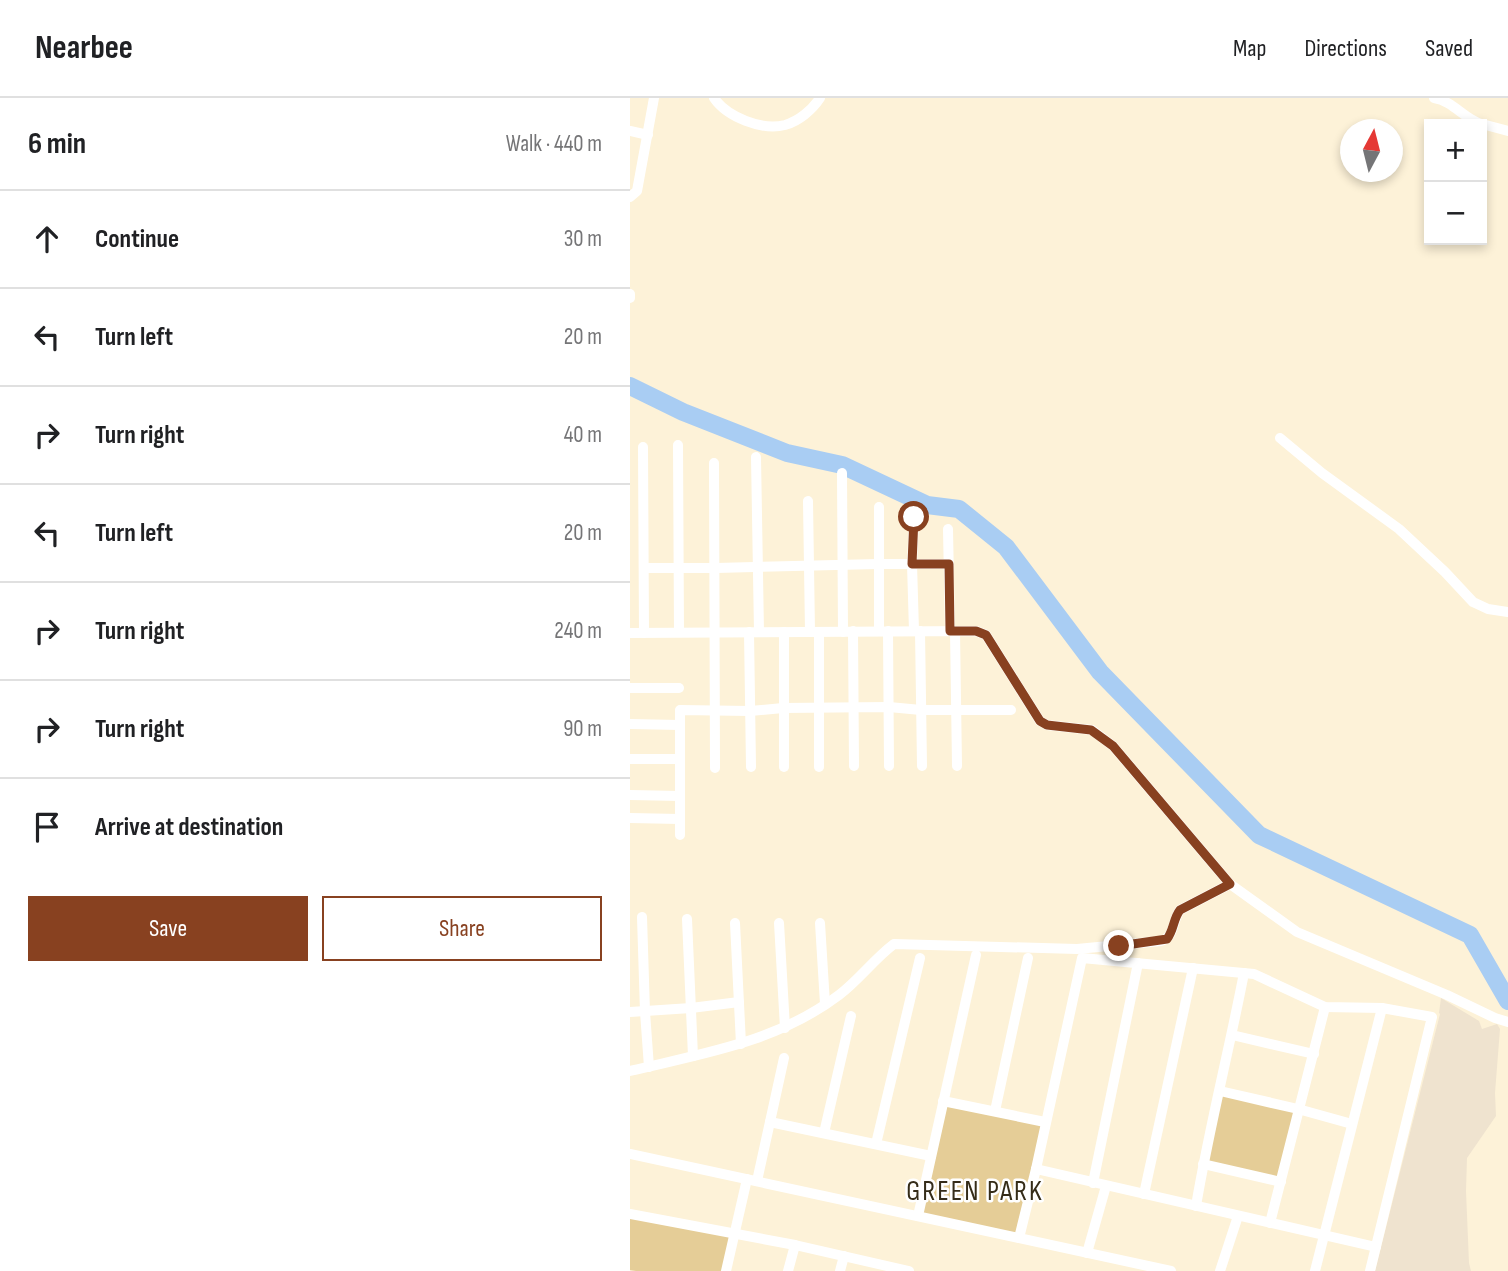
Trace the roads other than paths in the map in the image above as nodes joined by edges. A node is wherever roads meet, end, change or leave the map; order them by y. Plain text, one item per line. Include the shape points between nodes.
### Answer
1 (654, 98) edge
2 (714, 98) edge
3 (820, 98) edge
4 (1434, 98) edge
5 (1469, 119) edge
6 (1487, 125) edge
7 (630, 131) edge
8 (1508, 131) edge
9 (648, 135) junction
10 (630, 197) edge
11 (1280, 438) dead end
12 (678, 445) dead end
13 (643, 447) dead end
14 (756, 457) dead end
15 (715, 463) dead end
16 (842, 473) dead end
17 (808, 501) dead end
18 (878, 507) dead end
19 (914, 517) dead end
20 (948, 529) dead end
21 (878, 564) junction
22 (912, 564) junction
23 (949, 564) junction
24 (809, 565) junction
25 (842, 565) junction
26 (757, 567) junction
27 (644, 568) junction
28 (678, 569) junction
29 (716, 569) junction
30 (1508, 612) edge
31 (848, 631) junction
32 (884, 631) junction
33 (917, 631) junction
34 (953, 631) junction
35 (679, 632) junction
36 (715, 632) junction
37 (754, 632) junction
38 (784, 632) junction
39 (814, 632) junction
40 (630, 633) edge
41 (644, 633) junction
42 (630, 688) edge
43 (679, 688) dead end
44 (889, 707) junction
45 (783, 708) junction
46 (819, 708) junction
47 (853, 708) junction
48 (715, 710) junction
49 (921, 710) junction
50 (956, 710) junction
51 (1011, 710) dead end
52 (750, 711) junction
53 (630, 724) edge
54 (680, 725) junction
55 (630, 759) edge
56 (680, 759) junction
57 (854, 766) dead end
58 (889, 766) dead end
59 (922, 766) dead end
60 (957, 766) dead end
61 (751, 767) dead end
62 (785, 767) dead end
63 (819, 767) dead end
64 (715, 768) dead end
65 (630, 795) edge
66 (680, 796) junction
67 (630, 818) edge
68 (680, 819) junction
69 (680, 835) dead end
70 (1230, 884) junction
71 (642, 917) dead end
72 (688, 919) dead end
73 (735, 923) dead end
74 (779, 923) dead end
75 (820, 923) dead end
76 (976, 955) dead end
77 (920, 958) dead end
78 (1028, 958) dead end
79 (1139, 964) junction
80 (1194, 968) junction
81 (1244, 973) junction
82 (739, 1002) junction
83 (825, 1004) junction
84 (1325, 1007) junction
85 (1382, 1007) junction
86 (691, 1008) junction
87 (630, 1012) edge
88 (645, 1012) junction
89 (850, 1016) dead end
90 (1508, 1022) edge
91 (785, 1028) junction
92 (1232, 1035) junction
93 (741, 1044) junction
94 (1314, 1054) junction
95 (693, 1056) junction
96 (784, 1058) dead end
97 (649, 1067) junction
98 (630, 1071) edge
99 (1220, 1091) junction
100 (943, 1101) junction
101 (1298, 1109) junction
102 (995, 1111) junction
103 (770, 1122) junction
104 (1045, 1122) junction
105 (1352, 1124) junction
106 (824, 1133) junction
107 (876, 1144) junction
108 (630, 1154) edge
109 (931, 1156) junction
110 (1203, 1164) junction
111 (1035, 1169) junction
112 (752, 1180) junction
113 (1281, 1182) junction
114 (1093, 1183) junction
115 (1106, 1185) junction
116 (1144, 1194) junction
117 (1196, 1206) junction
118 (630, 1214) edge
119 (918, 1216) junction
120 (1238, 1216) junction
121 (1270, 1223) junction
122 (735, 1233) junction
123 (1324, 1236) junction
124 (1019, 1238) junction
125 (795, 1245) junction
126 (1376, 1247) junction
127 (1087, 1253) junction
128 (844, 1256) junction
129 (894, 1269) edge
130 (726, 1271) edge
131 (789, 1271) edge
132 (840, 1271) edge
133 (909, 1271) edge
134 (1171, 1271) edge
135 (1220, 1271) edge
136 (1315, 1271) edge
137 (1370, 1271) edge

1 - 9 street
2 - 3 street via 739,118 774,126 806,114
4 - 5 street via 1450,103
6 - 8 street
7 - 9 street
9 - 10 street via 637,191
11 - 30 street via 1399,529 1473,601
12 - 28 street
13 - 27 street
14 - 26 street
15 - 29 street
16 - 25 street
17 - 24 street
18 - 21 street
19 - 22 street
20 - 23 street
21 - 22 street
21 - 25 street
21 - 32 street
22 - 23 street
22 - 33 street
23 - 34 street
24 - 25 street
24 - 26 street
24 - 39 street
25 - 31 street
26 - 29 street
26 - 37 street
27 - 28 street
27 - 41 street
28 - 29 street
28 - 35 street
29 - 36 street
31 - 32 street
31 - 39 street
31 - 47 street
32 - 33 street
32 - 44 street
33 - 34 street
33 - 49 street
34 - 50 street
34 - 70 street via 986,635 1040,721 1091,730 1113,746
35 - 36 street
35 - 41 street
36 - 37 street
36 - 48 street
37 - 38 street
37 - 52 street
38 - 39 street
38 - 45 street
39 - 46 street
40 - 41 street
42 - 43 street
44 - 47 street
44 - 49 street
44 - 58 street
45 - 46 street
45 - 52 street
45 - 62 street
46 - 47 street
46 - 63 street
47 - 57 street
48 - 52 street
48 - 54 street via 680,710
48 - 64 street
49 - 50 street
49 - 59 street
50 - 51 street
50 - 60 street
52 - 61 street
53 - 54 street
54 - 56 street
55 - 56 street
56 - 66 street
65 - 66 street
66 - 68 street
67 - 68 street
68 - 69 street
70 - 83 street via 1180,910 1172,933 1161,941 1087,949 894,944
70 - 90 street via 1297,932
71 - 88 street
72 - 86 street
73 - 82 street
74 - 91 street
75 - 83 street
76 - 100 street
77 - 107 street
78 - 102 street
79 - 80 street
79 - 104 street via 1082,958
79 - 114 street
80 - 81 street
80 - 116 street
81 - 84 street
81 - 92 street
82 - 86 street
82 - 93 street
83 - 91 street
84 - 85 street
84 - 94 street
85 - 105 street
85 - 126 street via 1432,1017
86 - 88 street
86 - 95 street
87 - 88 street
88 - 97 street
89 - 106 street
91 - 93 street
92 - 94 street
92 - 99 street
93 - 95 street
94 - 101 street
95 - 97 street
96 - 103 street
97 - 98 street
99 - 101 street
99 - 110 street
100 - 102 street
100 - 109 street
101 - 105 street
101 - 113 street
102 - 104 street
103 - 106 street
103 - 112 street
104 - 111 street
105 - 123 street
106 - 107 street
107 - 109 street
108 - 112 street
109 - 119 street
110 - 113 street
110 - 117 street
111 - 114 street
111 - 124 street
112 - 119 street
112 - 122 street
113 - 121 street
114 - 115 street
115 - 116 street
115 - 127 street
116 - 117 street
117 - 120 street
118 - 122 street
119 - 124 street
120 - 121 street
120 - 135 street
121 - 123 street
122 - 125 street
122 - 130 street
123 - 126 street
123 - 136 street
124 - 127 street
125 - 128 street
125 - 131 street
126 - 137 street
127 - 134 street
128 - 129 street
128 - 132 street
129 - 133 street

